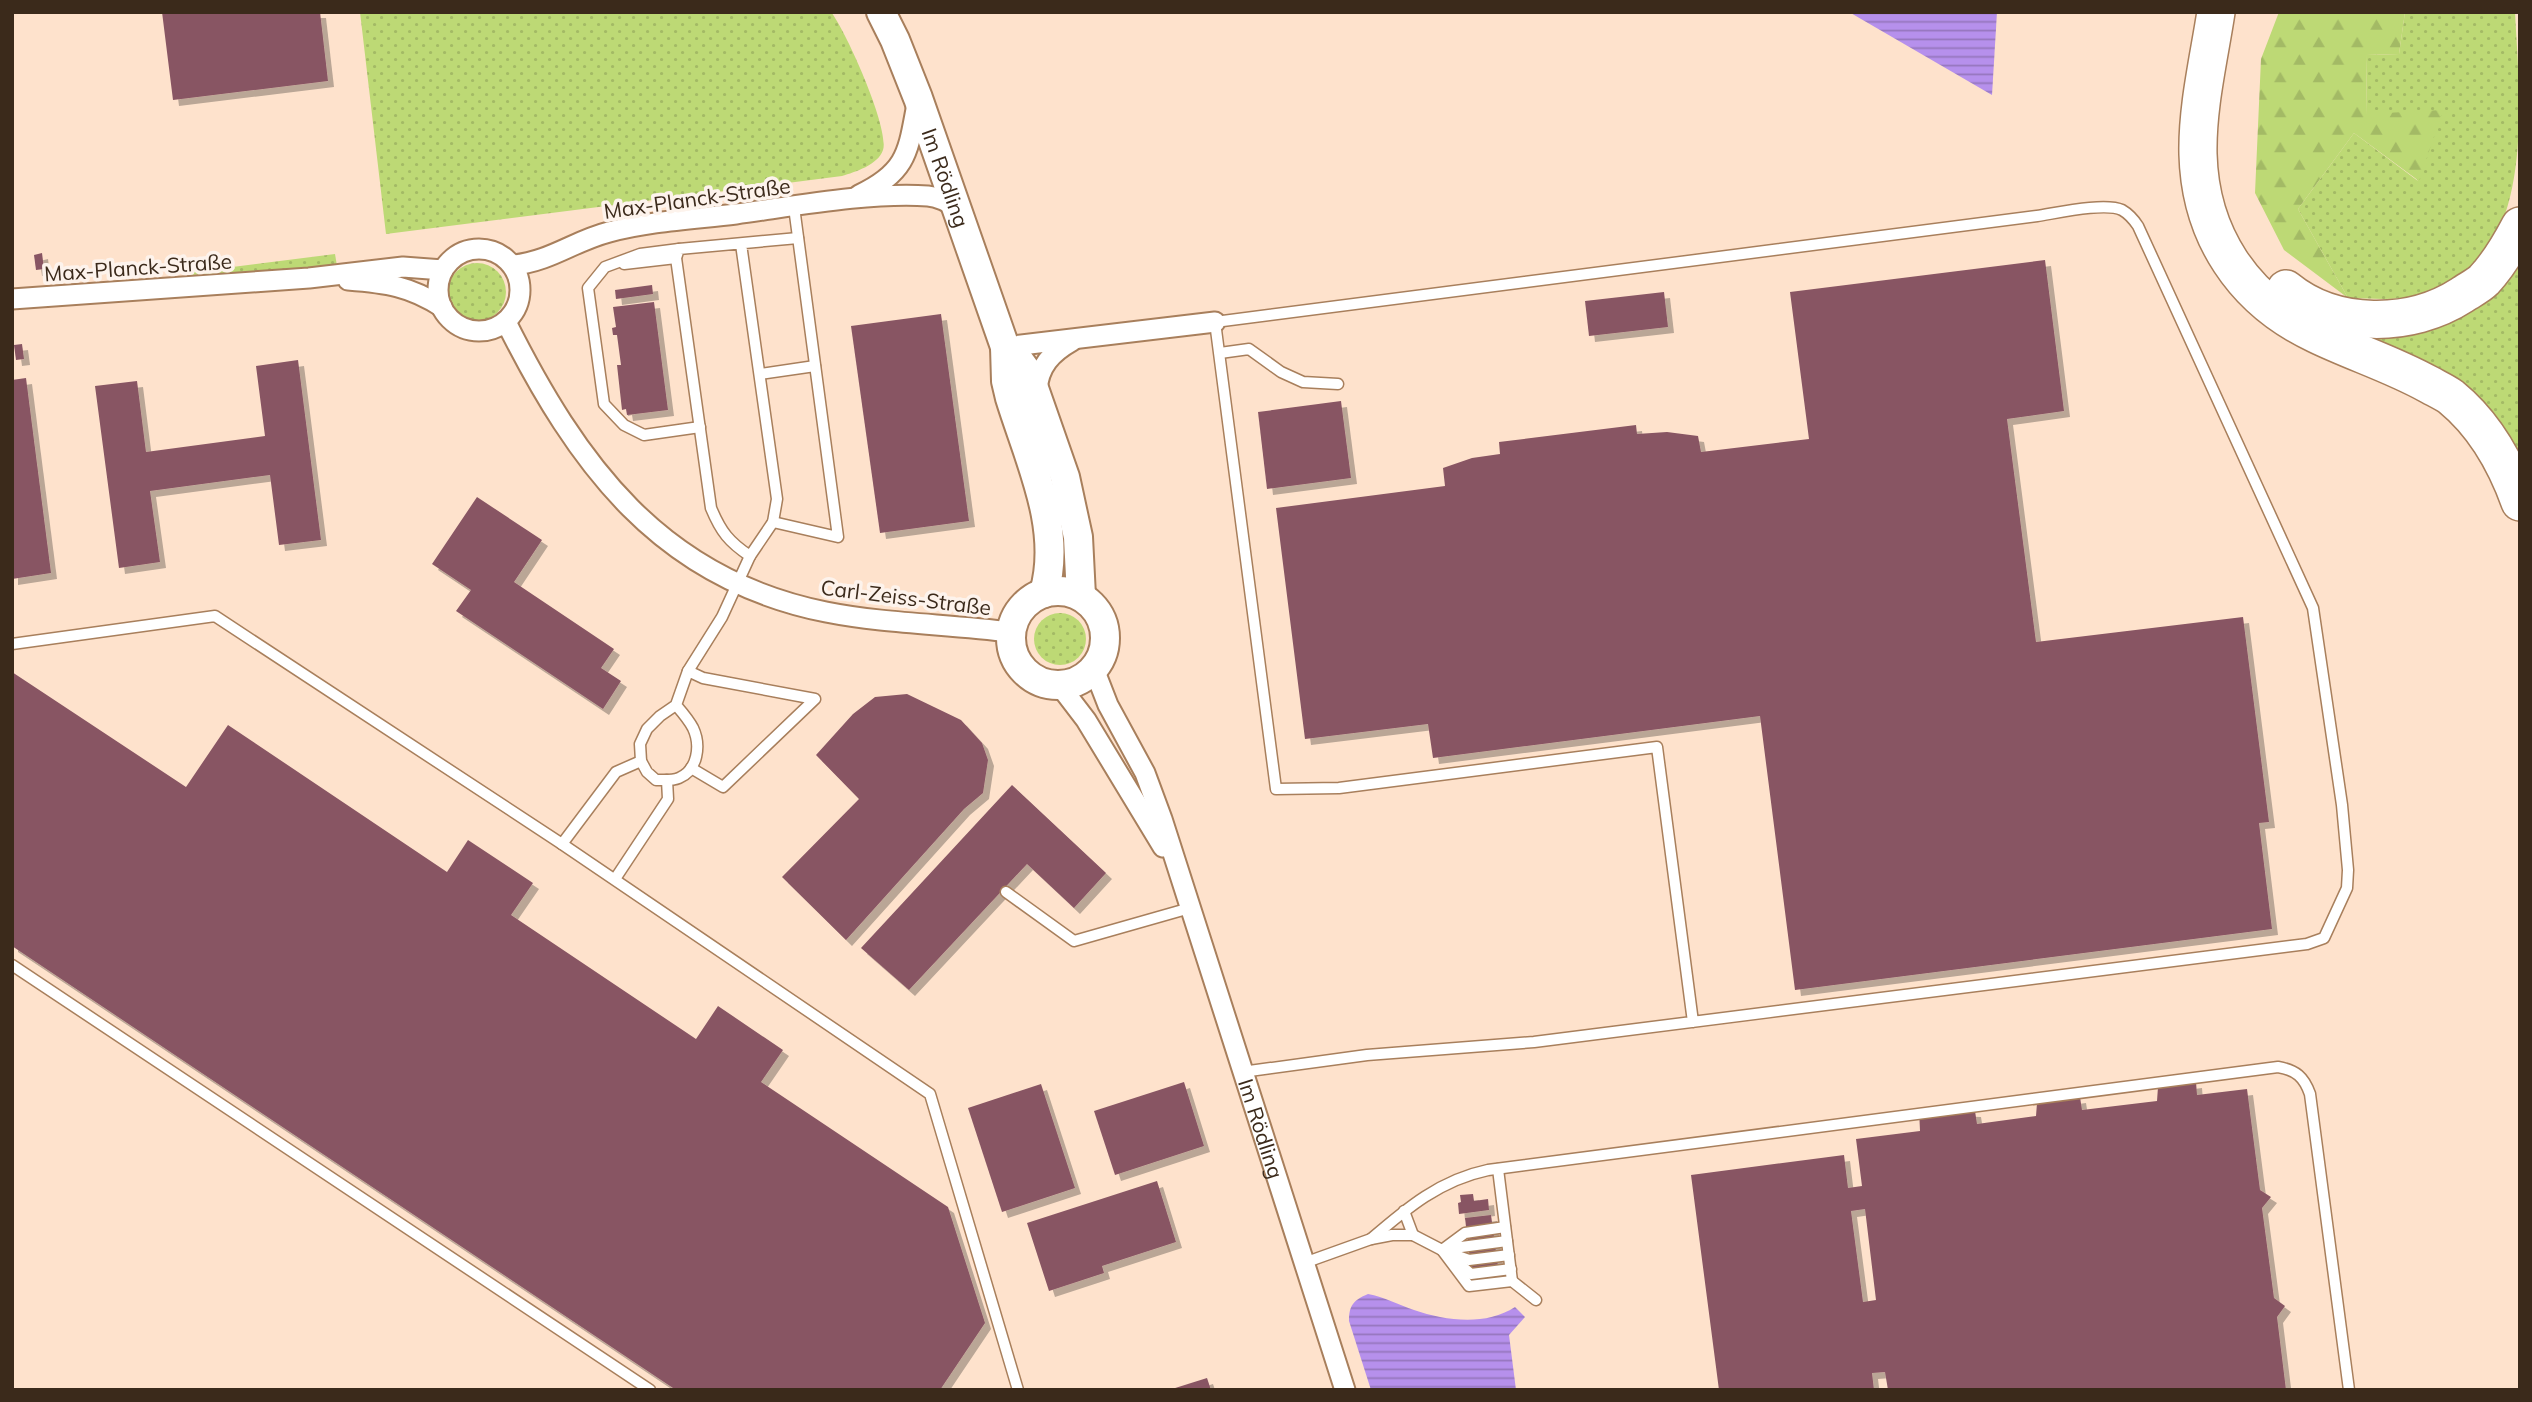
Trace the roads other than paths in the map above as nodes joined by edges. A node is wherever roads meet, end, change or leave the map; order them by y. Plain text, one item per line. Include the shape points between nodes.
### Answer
1 (881, 12) edge
2 (2217, 12) edge
3 (2241, 12) edge
4 (918, 98) junction
5 (851, 200) junction
6 (794, 206) junction
7 (957, 208) junction
8 (2520, 226) edge
9 (799, 238) junction
10 (741, 244) junction
11 (678, 253) junction
12 (514, 265) junction
13 (443, 270) junction
14 (309, 278) junction
15 (12, 299) edge
16 (442, 307) junction
17 (506, 321) junction
18 (1215, 323) junction
19 (1076, 339) junction
20 (1004, 347) junction
21 (1220, 353) junction
22 (815, 366) junction
23 (760, 374) junction
24 (1338, 384) dead end
25 (1037, 390) junction
26 (700, 427) junction
27 (2520, 502) edge
28 (773, 522) junction
29 (750, 556) junction
30 (737, 583) junction
31 (1044, 593) junction
32 (1081, 596) junction
33 (1010, 632) junction
34 (12, 643) edge
35 (1094, 669) junction
36 (688, 671) junction
37 (1060, 686) junction
38 (676, 705) junction
39 (641, 761) junction
40 (691, 768) junction
41 (667, 780) junction
42 (562, 844) junction
43 (1176, 869) junction
44 (615, 880) junction
45 (1006, 892) dead end
46 (1189, 908) junction
47 (12, 965) edge
48 (1693, 1022) junction
49 (1242, 1072) junction
50 (1498, 1168) junction
51 (1404, 1211) junction
52 (1505, 1227) junction
53 (1413, 1235) junction
54 (1371, 1239) junction
55 (1507, 1241) junction
56 (1442, 1250) junction
57 (1509, 1255) junction
58 (1304, 1263) junction
59 (1511, 1269) junction
60 (1512, 1281) junction
61 (1536, 1300) dead end
62 (650, 1390) edge
63 (1018, 1390) edge
64 (1345, 1390) edge
65 (2349, 1390) edge

1 - 4 street, Im Rödling
2 - 27 highway via 2198,153 2203,198 2218,243 2246,284 2280,315 2450,397 2505,464
3 - 8 highway via 2225,101 2221,153 2225,195 2239,237 2265,272 2295,296 2326,311 2361,320 2398,319 2445,306 2483,281
4 - 5 street, Max-Planck-Straße via 909,144 897,170 882,184
4 - 7 street, Im Rödling
5 - 6 street, Max-Planck-Straße
5 - 7 street, Max-Planck-Straße via 931,196
6 - 9 lane
6 - 12 street, Max-Planck-Straße via 611,231 542,260
7 - 20 street, Im Rödling
9 - 10 lane
9 - 22 lane
10 - 11 lane
10 - 23 lane
11 - 26 lane
11 - 26 lane via 640,254 605,267 588,288 604,404 624,425 644,435
12 - 13 street via 498,252 473,249 461,252
12 - 17 street via 520,278 520,297
13 - 14 street, Max-Planck-Straße via 403,267
13 - 16 street via 438,289
14 - 15 street, Max-Planck-Straße
14 - 16 street, Max-Planck-Straße via 399,287
16 - 17 street via 447,317 465,329 487,331
17 - 30 street, Carl-Zeiss-Straße via 565,426 614,492 671,544
18 - 19 street
18 - 21 lane
18 - 48 lane via 2106,207 2120,209 2138,226 2313,608 2348,870 2347,888 2324,938 2307,944
19 - 20 street
19 - 25 street via 1045,363
20 - 25 street, Im Rödling via 1018,359
20 - 31 street, Im Rödling via 1010,398 1048,524 1051,558
21 - 24 lane via 1248,349 1303,382
21 - 48 lane via 1276,789 1339,788 1657,747
22 - 23 lane
22 - 28 lane via 838,537
23 - 28 lane via 777,499
25 - 32 street, Im Rödling via 1073,503
26 - 29 lane via 711,508 721,530
28 - 29 lane
29 - 30 lane
30 - 33 street, Carl-Zeiss-Straße via 828,613
30 - 36 lane
31 - 32 street via 1063,591
31 - 33 street via 1021,607
32 - 35 street via 1092,605 1105,630 1105,644
33 - 37 street via 1019,666 1037,681
34 - 42 lane via 215,616
35 - 37 street via 1084,678
35 - 43 street, Im Rödling via 1154,797
36 - 38 lane
36 - 40 lane via 703,678 815,699 723,787
37 - 43 street, Im Rödling via 1086,720
38 - 39 lane via 647,729 640,744
38 - 40 lane via 693,728 698,746
39 - 41 lane via 656,780
39 - 42 lane via 616,772
40 - 41 lane via 679,778
41 - 44 lane via 668,799
42 - 44 lane
43 - 46 street, Im Rödling
44 - 63 lane via 930,1094
45 - 46 lane via 1074,941
46 - 49 street, Im Rödling
47 - 62 lane
48 - 49 lane
49 - 58 street, Im Rödling
50 - 51 lane via 1453,1180
50 - 52 lane
50 - 65 lane via 2290,1069 2300,1074 2310,1094
51 - 53 lane
51 - 54 lane
52 - 55 lane
52 - 56 lane via 1465,1233
53 - 54 lane
53 - 56 lane
54 - 58 lane
55 - 56 lane
55 - 57 lane
56 - 57 lane via 1469,1261
56 - 59 lane via 1471,1274
56 - 60 lane via 1469,1286
57 - 59 lane
58 - 64 street, Im Rödling
59 - 60 lane
60 - 61 lane

